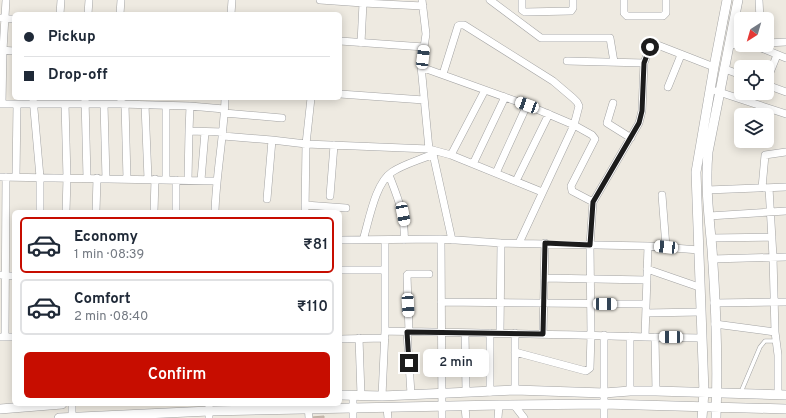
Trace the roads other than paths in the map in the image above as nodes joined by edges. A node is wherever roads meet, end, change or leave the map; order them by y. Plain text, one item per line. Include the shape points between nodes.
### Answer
1 (6, 0) edge
2 (60, 0) edge
3 (89, 0) edge
4 (121, 0) edge
5 (232, 0) edge
6 (320, 0) edge
7 (490, 0) edge
8 (522, 0) edge
9 (573, 0) edge
10 (624, 0) edge
11 (666, 0) edge
12 (727, 0) edge
13 (738, 0) edge
14 (759, 0) edge
15 (363, 3) junction
16 (423, 3) edge
17 (60, 12) edge
18 (88, 12) edge
19 (120, 12) edge
20 (231, 12) edge
21 (760, 12) edge
22 (2, 18) edge
23 (12, 19) edge
24 (342, 41) edge
25 (786, 42) edge
26 (361, 43) junction
27 (774, 43) edge
28 (730, 45) junction
29 (734, 45) edge
30 (424, 47) junction
31 (1, 50) edge
32 (12, 51) edge
33 (770, 52) edge
34 (681, 55) junction
35 (777, 55) junction
36 (786, 58) edge
37 (567, 61) dead end
38 (614, 62) junction
39 (774, 62) edge
40 (644, 63) junction
41 (422, 67) junction
42 (714, 67) junction
43 (725, 69) junction
44 (734, 72) edge
45 (443, 74) junction
46 (668, 87) dead end
47 (774, 88) edge
48 (710, 89) junction
49 (485, 90) junction
50 (721, 92) junction
51 (786, 92) edge
52 (342, 94) edge
53 (505, 97) junction
54 (225, 100) edge
55 (311, 100) edge
56 (424, 100) junction
57 (33, 101) edge
58 (57, 101) edge
59 (85, 101) edge
60 (123, 102) edge
61 (613, 103) dead end
62 (1, 104) edge
63 (17, 104) junction
64 (65, 104) junction
65 (104, 104) junction
66 (145, 105) junction
67 (527, 105) junction
68 (166, 106) junction
69 (190, 106) junction
70 (224, 111) junction
71 (549, 114) junction
72 (786, 114) edge
73 (282, 118) dead end
74 (574, 125) junction
75 (189, 131) junction
76 (205, 132) junction
77 (223, 134) junction
78 (631, 138) junction
79 (272, 140) junction
80 (306, 144) junction
81 (334, 144) junction
82 (431, 152) junction
83 (786, 152) edge
84 (451, 155) junction
85 (473, 164) junction
86 (496, 173) junction
87 (389, 175) junction
88 (3, 177) edge
89 (16, 177) junction
90 (40, 177) junction
91 (67, 178) junction
92 (87, 178) junction
93 (97, 178) junction
94 (106, 178) junction
95 (127, 179) junction
96 (151, 179) junction
97 (166, 180) junction
98 (176, 180) junction
99 (188, 180) junction
100 (201, 180) junction
101 (218, 180) junction
102 (516, 181) junction
103 (786, 187) edge
104 (765, 188) junction
105 (707, 190) junction
106 (542, 192) junction
107 (662, 195) dead end
108 (330, 196) dead end
109 (267, 199) dead end
110 (593, 202) junction
111 (305, 208) edge
112 (346, 208) dead end
113 (40, 210) edge
114 (66, 210) edge
115 (96, 210) edge
116 (154, 210) edge
117 (176, 210) edge
118 (215, 210) edge
119 (786, 211) edge
120 (770, 212) junction
121 (709, 216) junction
122 (772, 237) junction
123 (711, 238) junction
124 (441, 239) junction
125 (342, 240) edge
126 (363, 240) junction
127 (385, 240) junction
128 (404, 240) junction
129 (452, 240) junction
130 (501, 243) junction
131 (519, 243) junction
132 (545, 243) junction
133 (590, 245) junction
134 (648, 246) junction
135 (666, 247) junction
136 (699, 250) junction
137 (773, 257) junction
138 (786, 257) edge
139 (712, 259) junction
140 (647, 269) junction
141 (342, 270) edge
142 (385, 270) junction
143 (429, 274) dead end
144 (3, 275) edge
145 (544, 278) junction
146 (591, 279) junction
147 (647, 280) junction
148 (699, 287) junction
149 (441, 302) junction
150 (501, 302) junction
151 (774, 302) junction
152 (786, 302) edge
153 (544, 303) junction
154 (591, 303) junction
155 (714, 303) junction
156 (646, 304) junction
157 (646, 312) junction
158 (700, 312) junction
159 (715, 324) junction
160 (408, 332) junction
161 (776, 332) junction
162 (441, 333) junction
163 (465, 333) junction
164 (490, 333) junction
165 (500, 333) junction
166 (515, 333) junction
167 (385, 334) junction
168 (543, 334) junction
169 (591, 335) junction
170 (604, 335) junction
171 (630, 336) junction
172 (2, 337) edge
173 (645, 337) junction
174 (655, 337) junction
175 (342, 338) edge
176 (359, 338) junction
177 (702, 338) junction
178 (776, 341) junction
179 (515, 352) junction
180 (516, 390) junction
181 (466, 391) junction
182 (634, 391) junction
183 (656, 391) junction
184 (490, 392) junction
185 (704, 392) junction
186 (442, 393) junction
187 (604, 393) junction
188 (717, 393) junction
189 (410, 394) junction
190 (741, 394) junction
191 (342, 395) edge
192 (357, 395) junction
193 (782, 395) edge
194 (382, 396) junction
195 (604, 404) junction
196 (499, 405) junction
197 (514, 405) junction
198 (638, 405) junction
199 (34, 406) edge
200 (72, 406) edge
201 (308, 406) edge
202 (703, 406) junction
203 (717, 406) junction
204 (442, 407) junction
205 (466, 407) junction
206 (353, 408) junction
207 (387, 408) junction
208 (0, 409) edge
209 (785, 410) edge
210 (209, 411) edge
211 (153, 416) edge
212 (59, 418) edge
213 (72, 418) edge
214 (309, 418) edge
215 (353, 418) edge
216 (388, 418) edge
217 (442, 418) edge
218 (466, 418) edge
219 (498, 418) edge
220 (524, 418) edge
221 (604, 418) edge
222 (702, 418) edge
223 (716, 418) edge

1 - 22 street
2 - 17 street
3 - 18 street
4 - 19 street
5 - 20 street
6 - 15 street
7 - 38 street via 541,38 610,38
8 - 9 street via 522,10 525,12 571,11
10 - 11 street via 624,14 627,16 663,16 666,13
12 - 42 street
13 - 28 street
14 - 21 street
15 - 16 street
15 - 26 street
16 - 30 street via 426,34
22 - 23 street
22 - 31 street
24 - 26 street
25 - 27 street
26 - 30 street
28 - 29 street
28 - 43 street
30 - 41 street
31 - 32 street
31 - 62 street
33 - 35 street
34 - 40 street via 655,44 652,45
34 - 42 street
34 - 46 street
35 - 36 street
35 - 39 street
37 - 38 street
38 - 40 street
40 - 78 street via 642,111
41 - 45 street
41 - 56 street
42 - 48 street
43 - 44 street
43 - 50 street
45 - 49 street
45 - 74 street via 458,26 464,25 553,81 573,98 579,106
47 - 51 street
48 - 50 street
48 - 136 street via 696,172
49 - 53 street
49 - 84 street
50 - 72 street
50 - 105 street via 708,152
52 - 56 street
53 - 67 street
53 - 85 street
54 - 70 street
55 - 80 street
56 - 82 street
57 - 58 street
57 - 63 street
57 - 90 street
58 - 64 street
59 - 64 street
59 - 65 street
59 - 92 street
60 - 65 street
60 - 66 street
60 - 95 street
61 - 78 street via 606,123
62 - 63 street
63 - 89 street
64 - 91 street
65 - 94 street
66 - 68 street
66 - 96 street
67 - 71 street
67 - 86 street
68 - 69 street
68 - 97 street
69 - 70 street
69 - 75 street
70 - 73 street
70 - 77 street
71 - 74 street
71 - 102 street
74 - 106 street
74 - 110 street via 595,139 571,189
75 - 76 street
75 - 99 street
76 - 77 street
76 - 100 street
77 - 79 street
77 - 101 street
78 - 110 street
79 - 80 street
79 - 109 street
80 - 81 street
80 - 111 street
81 - 82 street
81 - 108 street
82 - 84 street
82 - 87 street
82 - 129 street
83 - 104 street via 765,156
84 - 85 street
85 - 86 street
86 - 102 street
87 - 126 street via 377,195
87 - 128 street via 403,214
88 - 89 street
88 - 144 street
89 - 90 street
90 - 91 street
90 - 113 street
91 - 92 street
91 - 114 street
92 - 93 street
93 - 94 street
93 - 115 street
94 - 95 street
95 - 96 street
96 - 97 street
96 - 116 street
97 - 98 street
98 - 99 street
98 - 117 street
99 - 100 street
100 - 101 street
101 - 118 street
102 - 106 street
103 - 104 street
104 - 105 street
104 - 120 street
105 - 121 street
106 - 131 street
107 - 135 street
110 - 133 street
111 - 112 street
119 - 120 street
120 - 121 street
120 - 122 street
121 - 123 street
122 - 123 street
122 - 137 street
123 - 139 street
124 - 128 street
124 - 129 street
124 - 149 street
125 - 126 street
126 - 127 street
127 - 128 street
127 - 142 street
129 - 130 street
130 - 131 street
130 - 150 street
131 - 132 street
132 - 133 street
132 - 145 street
133 - 134 street
133 - 146 street
134 - 135 street
134 - 140 street
135 - 136 street
136 - 148 street
137 - 138 street
137 - 139 street
137 - 151 street
139 - 155 street
140 - 147 street
140 - 148 street
141 - 142 street
142 - 167 street
143 - 160 street via 406,275
144 - 172 street
145 - 146 street
145 - 153 street
146 - 147 street
146 - 154 street
147 - 156 street
148 - 158 street
149 - 150 street
149 - 162 street
150 - 153 street
150 - 165 street
151 - 152 street
151 - 155 street
151 - 161 street
153 - 154 street
153 - 168 street
154 - 156 street
154 - 169 street
155 - 159 street
156 - 157 street
157 - 158 street
157 - 173 street
158 - 177 street
159 - 161 street
159 - 188 street
160 - 162 street
160 - 167 street
160 - 189 street
161 - 178 street
162 - 163 street
162 - 186 street
163 - 164 street
163 - 181 street
164 - 165 street
164 - 184 street
165 - 166 street
166 - 168 street
166 - 179 street
167 - 176 street
167 - 194 street
168 - 169 street
169 - 170 street
169 - 179 street via 590,366 586,371
170 - 171 street
170 - 187 street
171 - 173 street
171 - 182 street
173 - 174 street
174 - 177 street
174 - 183 street
175 - 176 street
176 - 192 street
177 - 185 street
178 - 190 lane via 765,341 760,347
178 - 193 street
179 - 180 street
180 - 184 street
180 - 187 street
181 - 184 street
181 - 186 street
182 - 183 street
182 - 187 street
182 - 198 street
183 - 185 street
185 - 188 street
185 - 202 street
186 - 189 street
186 - 204 street
187 - 195 street
188 - 190 street
188 - 203 street
189 - 194 street
190 - 193 street
191 - 192 street
192 - 194 street
192 - 206 street
195 - 197 street
195 - 198 street
195 - 221 street
196 - 197 street
196 - 205 street
196 - 219 street
197 - 220 street
198 - 202 street
199 - 208 street
200 - 213 street
201 - 206 street
201 - 210 street
201 - 214 street
202 - 203 street
202 - 222 street
203 - 209 street
203 - 223 street
204 - 205 street
204 - 207 street
204 - 217 street
205 - 218 street
206 - 207 street
206 - 215 street
207 - 216 street
210 - 211 street
211 - 213 street
212 - 213 street

